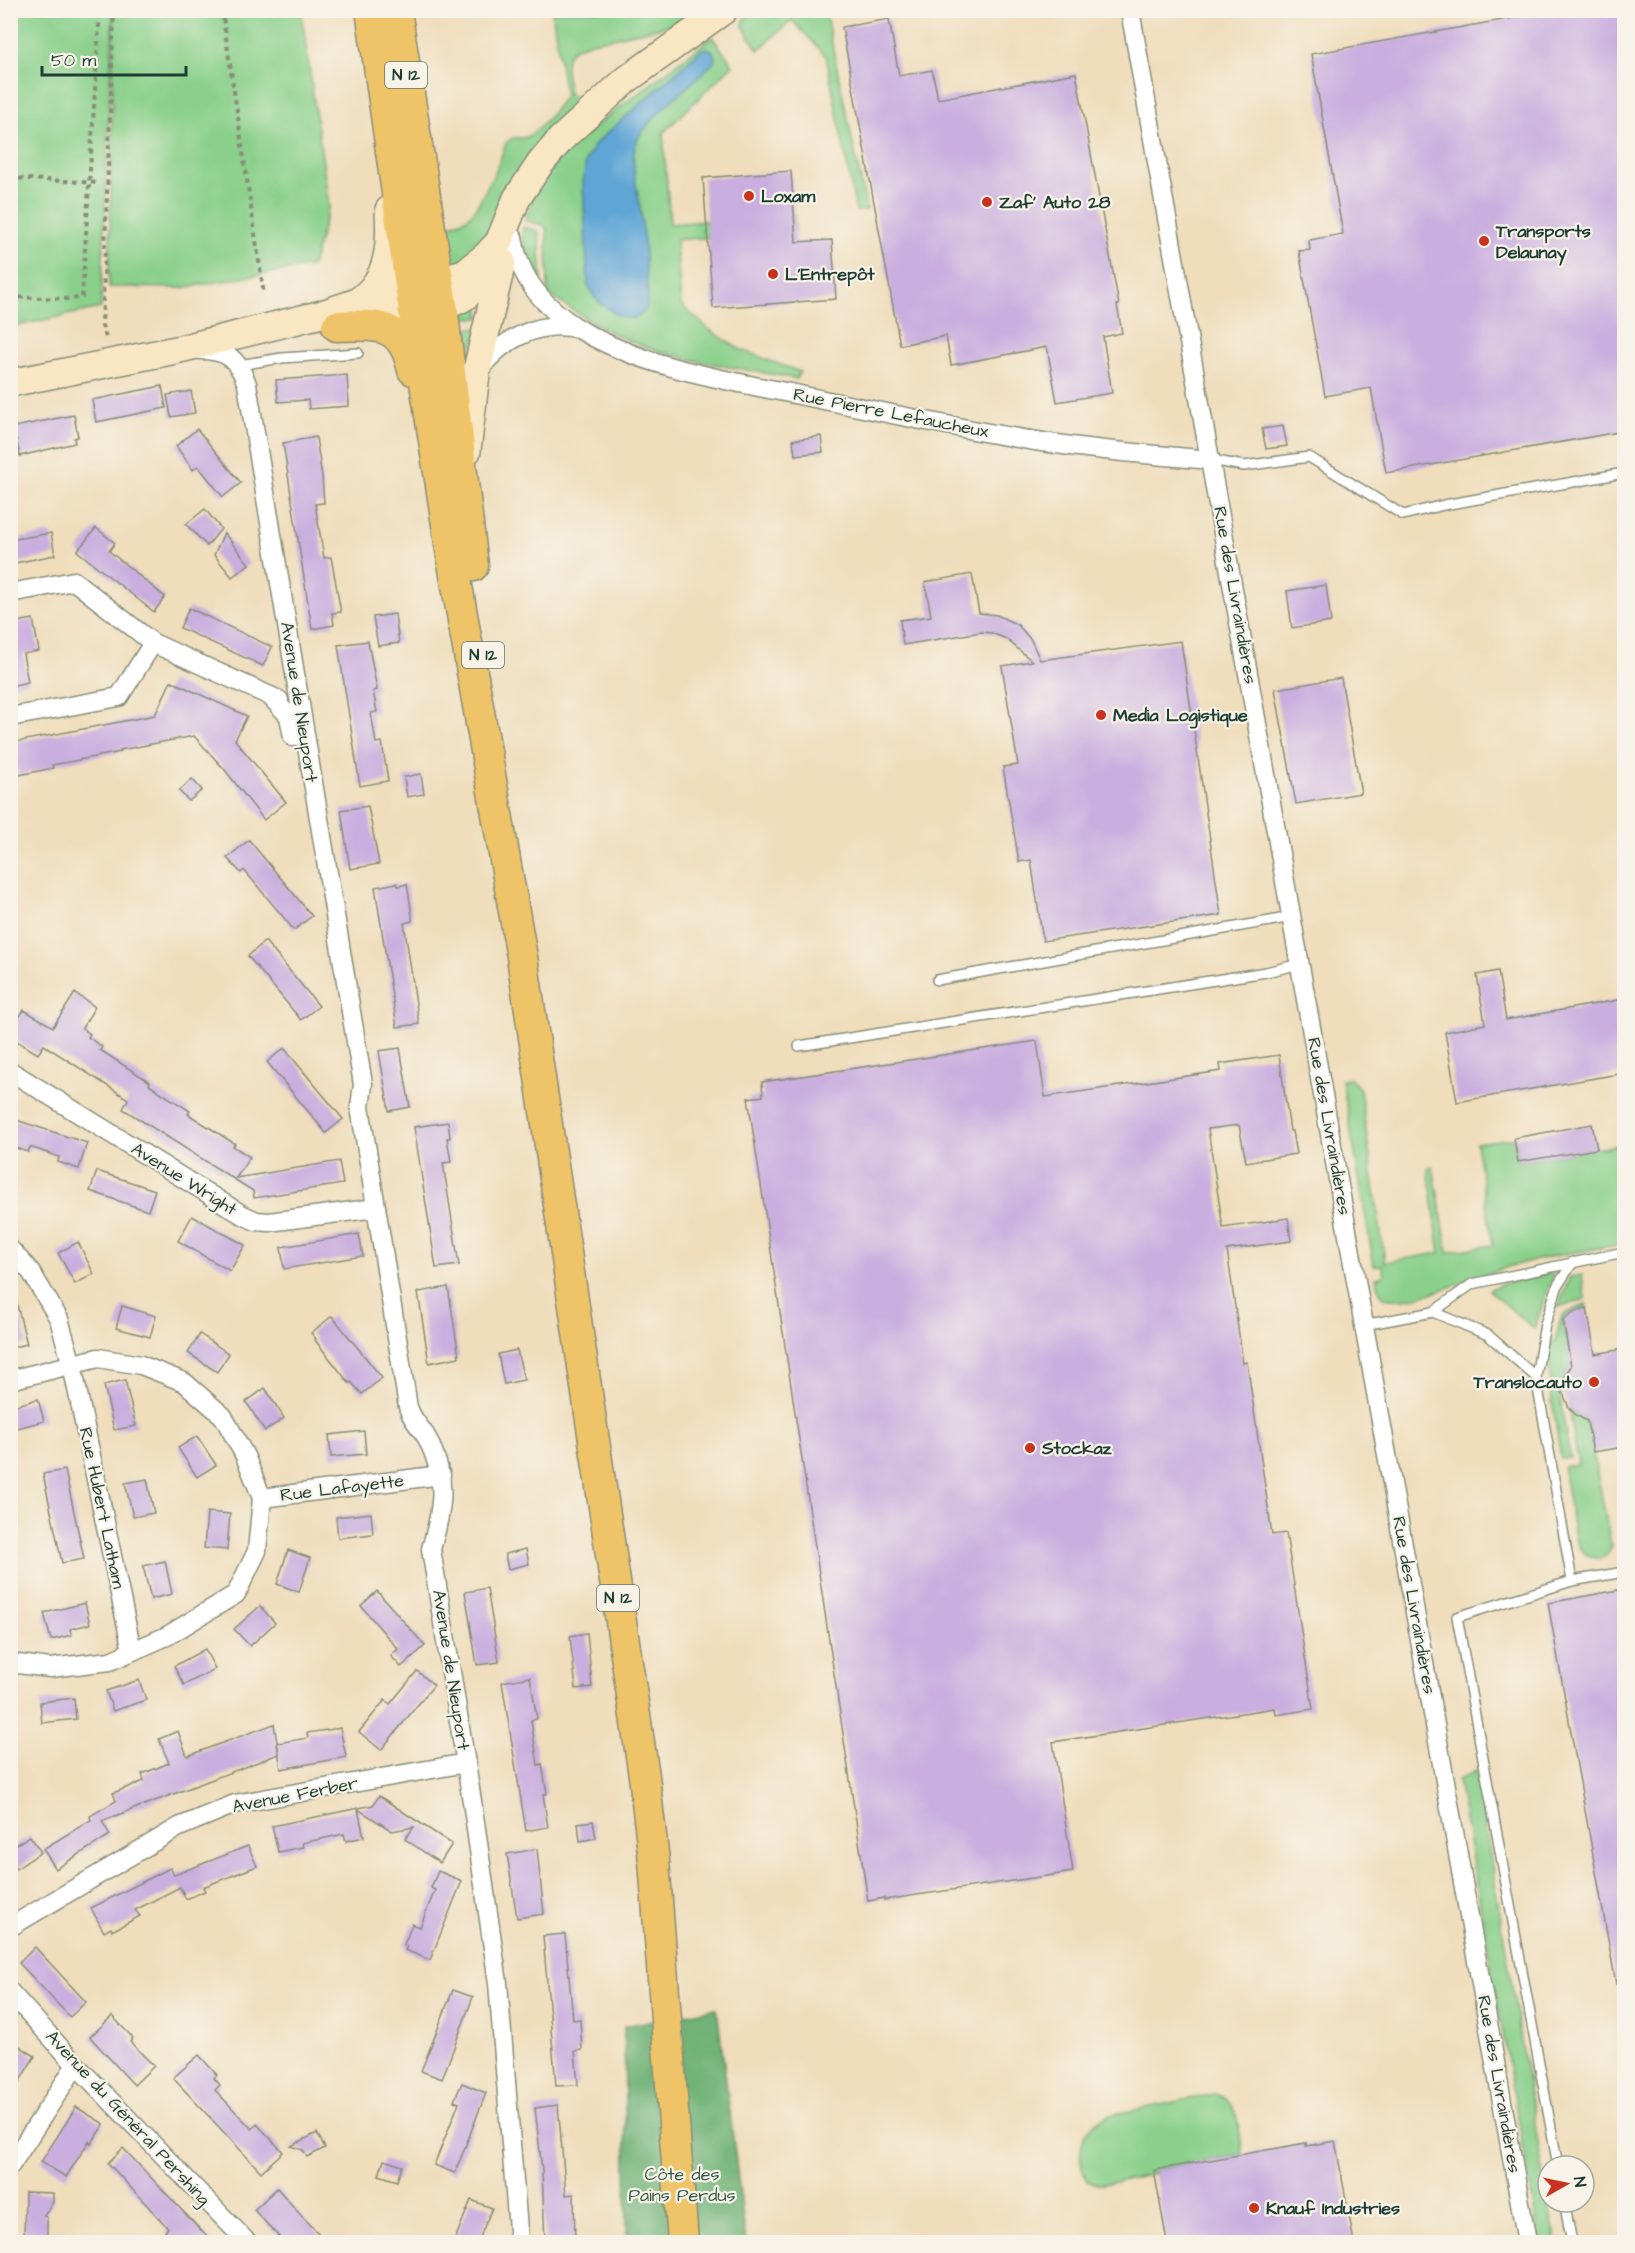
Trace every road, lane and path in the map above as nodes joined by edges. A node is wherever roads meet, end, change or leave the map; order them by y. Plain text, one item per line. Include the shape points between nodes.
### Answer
1 (100, 10) edge
2 (114, 10) edge
3 (222, 10) edge
4 (396, 10) edge
5 (724, 10) edge
6 (1130, 10) edge
7 (373, 21) edge
8 (10, 178) edge
9 (530, 179) junction
10 (89, 183) junction
11 (98, 183) dead end
12 (508, 248) junction
13 (264, 295) dead end
14 (426, 296) junction
15 (10, 297) edge
16 (344, 315) junction
17 (580, 330) junction
18 (106, 337) dead end
19 (176, 350) junction
20 (358, 353) dead end
21 (239, 365) junction
22 (476, 374) junction
23 (10, 383) edge
24 (1211, 460) junction
25 (1624, 473) edge
26 (464, 491) junction
27 (453, 563) junction
28 (10, 593) edge
29 (153, 643) junction
30 (270, 696) junction
31 (300, 710) junction
32 (10, 717) edge
33 (497, 820) junction
34 (1292, 917) junction
35 (1300, 964) junction
36 (937, 980) dead end
37 (799, 1046) dead end
38 (10, 1071) edge
39 (360, 1107) junction
40 (376, 1208) junction
41 (10, 1249) edge
42 (1624, 1252) edge
43 (1573, 1262) junction
44 (1433, 1312) junction
45 (1364, 1325) junction
46 (72, 1365) junction
47 (1536, 1377) junction
48 (10, 1380) edge
49 (441, 1475) junction
50 (262, 1498) junction
51 (1624, 1572) edge
52 (1572, 1581) junction
53 (132, 1651) junction
54 (10, 1663) edge
55 (466, 1763) junction
56 (10, 1927) edge
57 (10, 1992) edge
58 (76, 2065) junction
59 (1556, 2154) edge
60 (10, 2166) edge
61 (1566, 2214) edge
62 (247, 2242) edge
63 (519, 2242) edge
64 (683, 2242) edge
65 (1527, 2242) edge
66 (1572, 2242) edge

1 - 10 path
2 - 18 path via 102,326
3 - 13 path
4 - 14 main road, N 12
5 - 9 main road via 606,97 561,139
6 - 24 street, Rue des Livraindières
7 - 14 main road, N 12
7 - 16 main road via 390,244 379,280
8 - 10 path
9 - 12 main road
9 - 14 main road via 516,198 495,247 469,270
10 - 11 path
10 - 15 path via 82,297
12 - 14 main road via 489,275 466,296 457,301
12 - 17 street via 534,292
12 - 22 main road, N 12 via 495,284
14 - 16 main road
14 - 26 main road, N 12
14 - 27 main road, N 12
16 - 19 main road via 242,344
16 - 27 main road via 384,327 398,335 408,351
17 - 22 street via 557,326 528,332 494,352
17 - 24 street, Rue Pierre Lefaucheux via 640,356 727,380 997,435
19 - 21 street via 218,351
19 - 23 main road
20 - 21 lane
21 - 31 street, Avenue de Nieuport via 247,384
22 - 26 main road, N 12
24 - 25 lane via 1249,466 1309,457 1403,515
24 - 34 street, Rue des Livraindières
26 - 33 main road, N 12 via 490,716
27 - 33 main road, N 12
28 - 29 street via 74,581
29 - 30 street
29 - 32 street via 119,697
30 - 31 street
30 - 39 street, Avenue de Nieuport via 289,716 351,1090
31 - 39 street, Avenue de Nieuport via 363,1084
33 - 64 main road, N 12 via 522,957 642,1765 654,1861
34 - 35 street, Rue des Livraindières
34 - 36 lane
35 - 37 lane
35 - 45 street, Rue des Livraindières
38 - 40 street, Avenue Wright via 256,1221 284,1221
39 - 40 street, Avenue de Nieuport
40 - 49 street, Avenue de Nieuport via 410,1412 427,1438
41 - 46 street, Rue Hubert Latham via 31,1272 59,1319
42 - 43 lane
43 - 44 lane via 1472,1284
43 - 47 lane via 1558,1285
44 - 45 lane
44 - 47 lane via 1488,1335
45 - 65 street, Rue des Livraindières
46 - 48 street
46 - 50 street via 98,1358 141,1365 184,1382 223,1416
46 - 53 street, Rue Hubert Latham
47 - 52 lane
49 - 50 street, Rue Lafayette
49 - 55 street, Avenue de Nieuport via 440,1515 431,1550
50 - 53 street, Rue Lafayette via 257,1551 236,1594
51 - 52 lane
52 - 59 lane via 1457,1617
53 - 54 street, Rue Lafayette via 110,1661 51,1668
55 - 56 street, Avenue Ferber via 235,1804 179,1827
55 - 63 street, Avenue de Nieuport via 498,1983
57 - 58 street, Avenue du Général Pershing
58 - 60 street
58 - 62 street, Avenue du Général Pershing
61 - 66 lane

